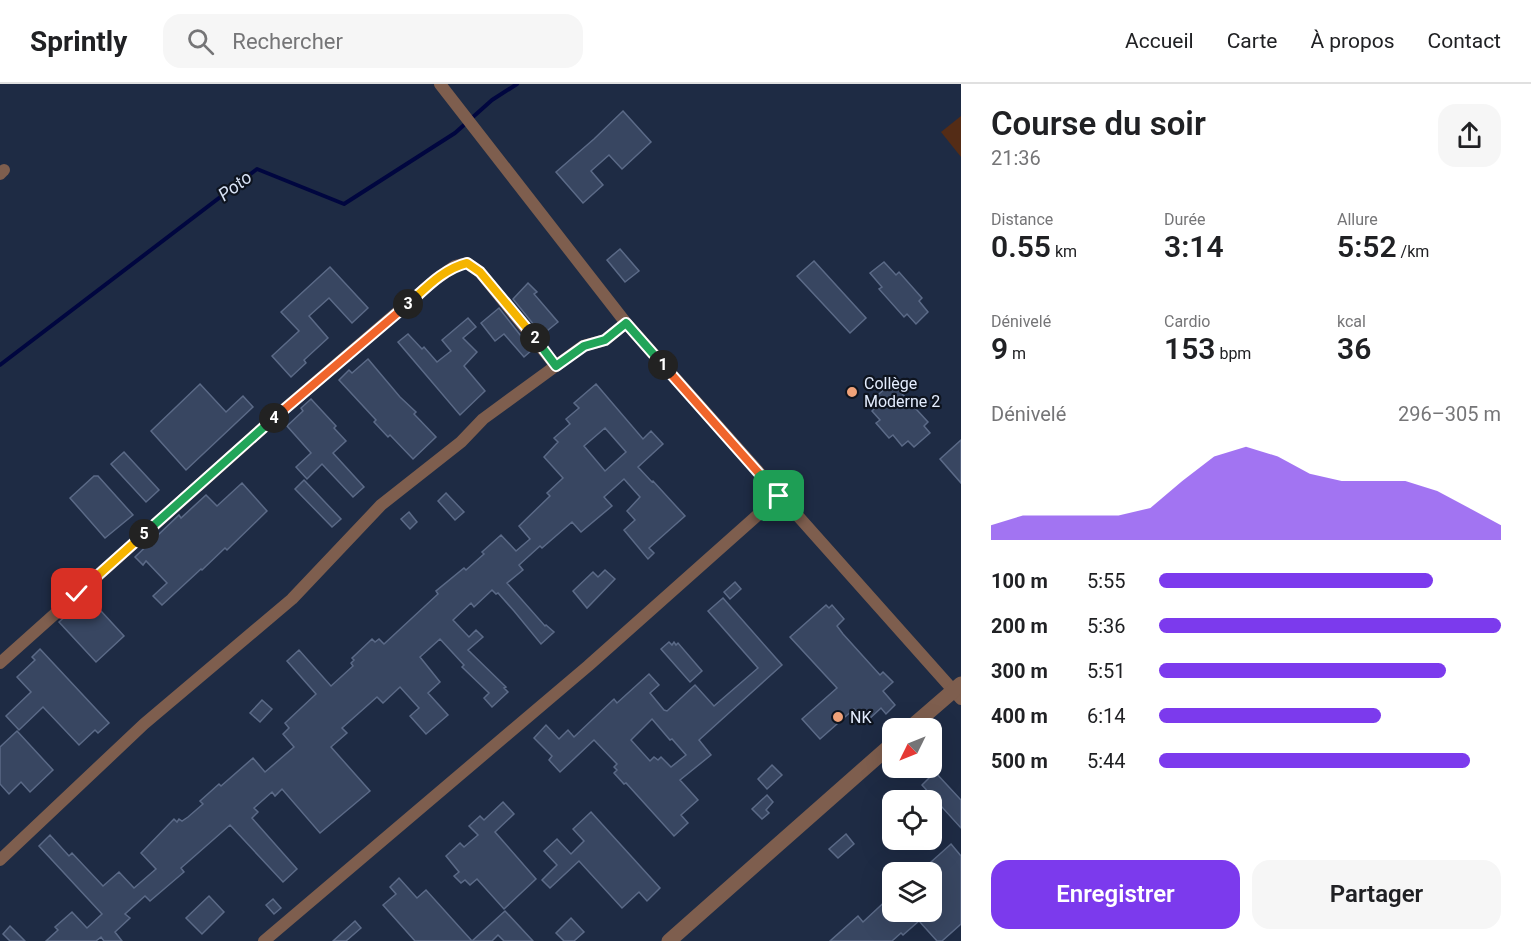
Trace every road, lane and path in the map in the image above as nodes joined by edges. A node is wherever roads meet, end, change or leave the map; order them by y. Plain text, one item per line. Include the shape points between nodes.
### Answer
1 (440, 84) edge
2 (626, 323) junction
3 (556, 366) junction
4 (779, 496) junction
5 (0, 663) edge
6 (958, 691) edge
7 (923, 718) edge
8 (882, 753) edge
9 (0, 860) edge
10 (264, 941) edge
11 (669, 941) edge

1 - 2 street
2 - 3 street via 605,340 584,346
2 - 4 street
3 - 5 street via 480,272 467,263 455,266 274,418
3 - 9 street via 483,419 461,442 381,504 292,598 144,724
4 - 6 street
4 - 10 street via 588,666
6 - 7 street
8 - 11 street

